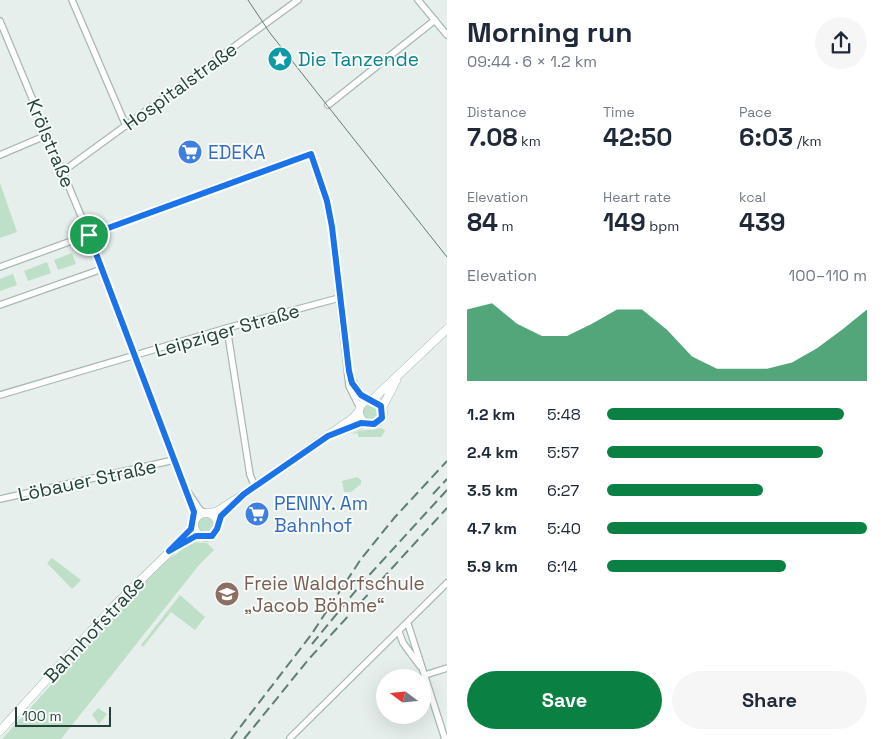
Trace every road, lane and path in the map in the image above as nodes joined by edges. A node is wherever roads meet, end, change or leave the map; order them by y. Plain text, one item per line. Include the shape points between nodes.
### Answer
1 (72, 0) edge
2 (298, 0) edge
3 (418, 0) edge
4 (435, 20) junction
5 (0, 21) edge
6 (447, 34) edge
7 (328, 105) dead end
8 (126, 126) junction
9 (47, 135) junction
10 (0, 155) edge
11 (62, 172) junction
12 (89, 235) junction
13 (0, 267) edge
14 (102, 269) junction
15 (339, 298) junction
16 (0, 305) edge
17 (227, 328) junction
18 (447, 329) edge
19 (135, 357) junction
20 (349, 371) junction
21 (400, 375) junction
22 (0, 395) edge
23 (370, 400) junction
24 (382, 408) junction
25 (359, 409) junction
26 (365, 423) junction
27 (328, 436) junction
28 (174, 460) junction
29 (255, 487) junction
30 (186, 490) junction
31 (244, 494) junction
32 (0, 499) edge
33 (208, 513) junction
34 (194, 523) junction
35 (218, 524) junction
36 (199, 535) junction
37 (169, 551) junction
38 (447, 583) edge
39 (408, 624) junction
40 (399, 632) junction
41 (447, 668) edge
42 (422, 669) edge
43 (423, 669) edge
44 (431, 673) edge
45 (431, 694) edge
46 (0, 731) edge
47 (290, 738) edge
48 (445, 739) edge

1 - 8 street
2 - 8 street, Hospitalstraße
3 - 4 street
4 - 6 street
4 - 7 street
5 - 9 street, Krölstraße
8 - 11 street, Hospitalstraße
9 - 10 street
9 - 11 street, Krölstraße
11 - 12 street, Krölstraße
12 - 13 street
12 - 14 street, Krölstraße
12 - 15 street via 311,154 327,201
14 - 16 street
14 - 19 street, Krölstraße
15 - 17 street, Leipziger Straße
15 - 20 street
17 - 19 street, Leipziger Straße
17 - 29 street via 250,475
18 - 21 main road
19 - 22 street, Leipziger Straße
19 - 28 street, Krölstraße
20 - 23 street via 356,389
20 - 25 street via 350,389
21 - 23 main road
21 - 24 main road
23 - 24 main road
23 - 25 main road
24 - 26 main road via 379,422
25 - 26 main road via 360,418
25 - 27 main road via 353,418
26 - 27 main road
27 - 29 main road
28 - 30 street, Krölstraße
28 - 32 street, Löbauer Straße
29 - 31 main road
30 - 33 street, Krölstraße via 200,510
30 - 34 street, Krölstraße via 194,512
31 - 33 main road via 216,512
31 - 35 main road via 222,514
33 - 34 main road via 199,515
33 - 35 main road, Krölstraße
34 - 36 main road, Krölstraße
34 - 37 main road, Bahnhofstraße via 189,533
35 - 36 main road via 212,536 205,538
36 - 37 main road, Bahnhofstraße
37 - 46 main road, Bahnhofstraße via 112,608
38 - 39 street
39 - 40 street
39 - 43 street
40 - 42 street
40 - 47 street
41 - 44 street
45 - 48 street

